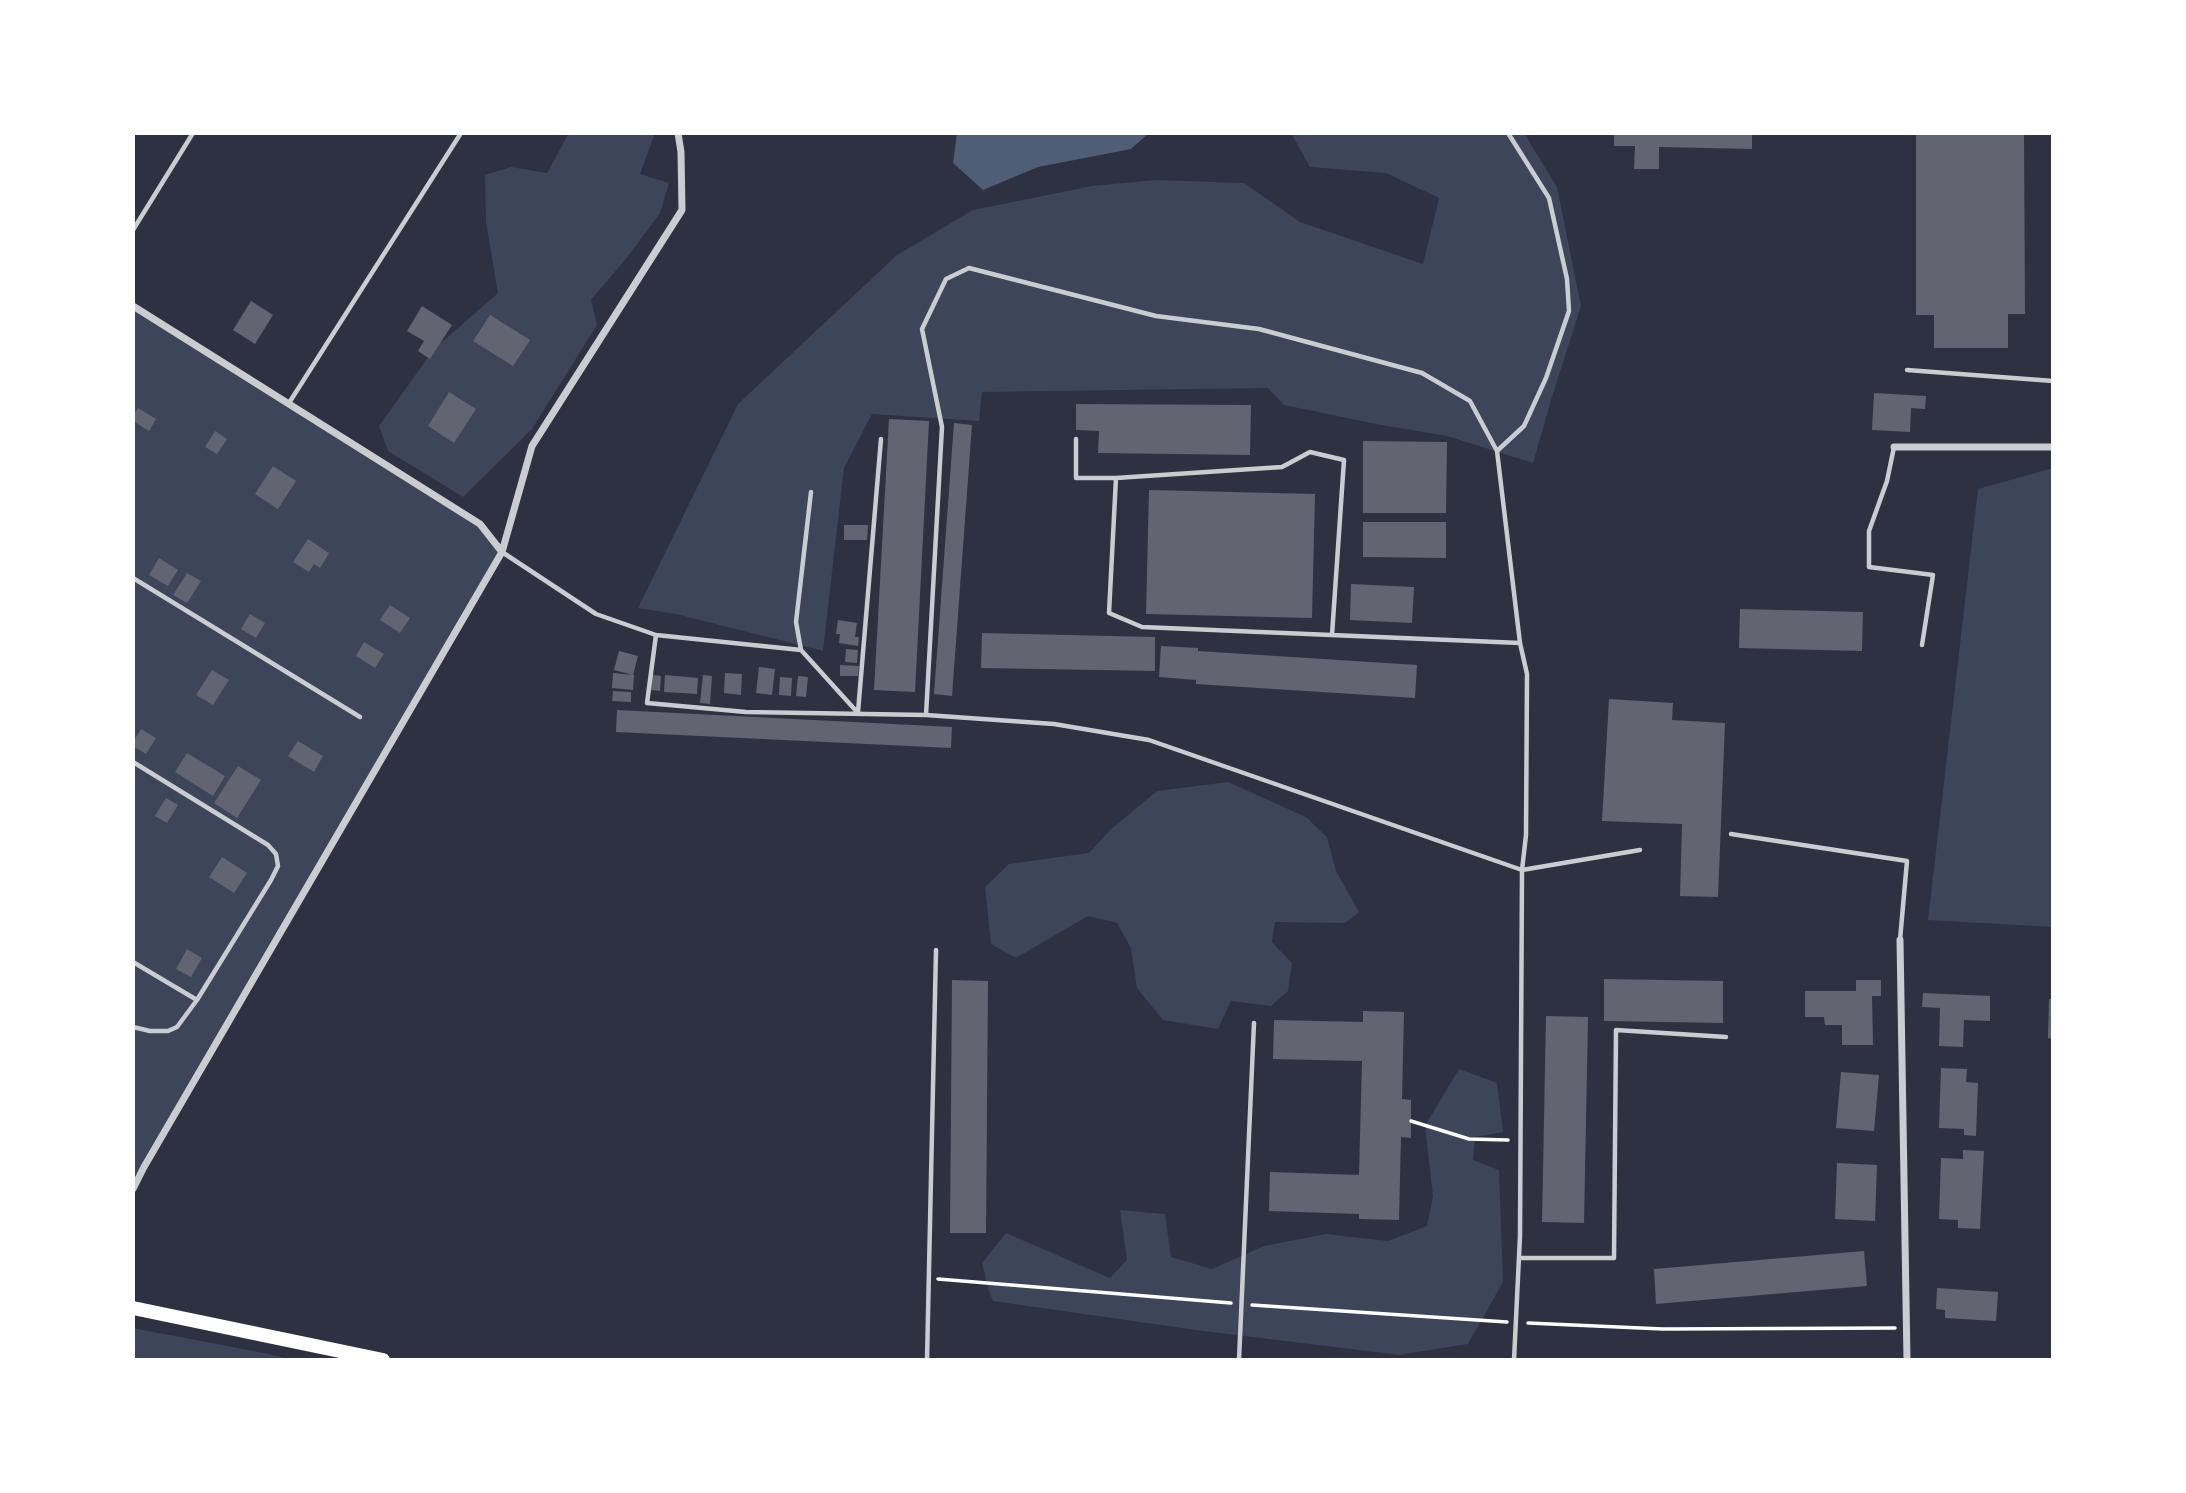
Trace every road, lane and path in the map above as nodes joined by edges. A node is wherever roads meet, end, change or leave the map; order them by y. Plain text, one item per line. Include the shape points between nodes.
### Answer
1 (193, 133) edge
2 (461, 133) edge
3 (678, 133) edge
4 (1508, 133) edge
5 (133, 230) edge
6 (133, 306) edge
7 (1908, 370) dead end
8 (2053, 381) edge
9 (289, 404) junction
10 (881, 439) dead end
11 (1076, 439) dead end
12 (1894, 447) joint
13 (2053, 447) edge
14 (1497, 452) junction
15 (1116, 478) junction
16 (811, 492) dead end
17 (502, 552) junction
18 (133, 578) edge
19 (656, 635) junction
20 (1332, 635) junction
21 (1520, 643) junction
22 (1922, 645) dead end
23 (801, 650) junction
24 (858, 713) junction
25 (926, 715) junction
26 (360, 717) dead end
27 (133, 762) edge
28 (1731, 834) dead end
29 (1640, 850) dead end
30 (1522, 870) junction
31 (1900, 940) joint
32 (936, 950) dead end
33 (133, 962) edge
34 (197, 1000) junction
35 (1254, 1023) dead end
36 (133, 1027) edge
37 (1726, 1037) dead end
38 (1411, 1121) dead end
39 (1521, 1141) junction
40 (133, 1189) edge
41 (1519, 1258) junction
42 (929, 1279) junction
43 (1241, 1304) junction
44 (133, 1308) edge
45 (1516, 1322) junction
46 (1906, 1328) junction
47 (383, 1360) edge
48 (927, 1360) edge
49 (1239, 1360) edge
50 (1514, 1360) edge
51 (1907, 1360) edge

1 - 5 lane
2 - 9 lane
3 - 17 street via 682,210 533,446
4 - 14 lane via 1549,198 1569,310 1524,426
6 - 9 street
7 - 8 lane
9 - 17 street via 480,524
10 - 24 lane
11 - 15 lane via 1076,478
12 - 13 street
12 - 22 lane via 1869,531 1870,567 1933,575
14 - 21 lane
14 - 25 lane via 1470,401 1422,373 1259,329 1156,316 969,268 946,279 922,329 942,427
15 - 20 lane via 1109,613 1142,627
15 - 20 lane via 1282,467 1310,452 1344,460
16 - 23 lane via 796,622
17 - 19 lane via 596,614
17 - 40 street
18 - 26 lane
19 - 23 lane
19 - 24 lane via 646,703 746,712
20 - 21 lane
21 - 30 lane via 1527,674
23 - 24 lane
24 - 25 lane
25 - 30 lane via 1054,724 1149,740
27 - 34 lane via 276,854 278,866 271,880
28 - 31 lane via 1907,861
29 - 30 lane
30 - 39 lane
31 - 46 street
32 - 42 lane
33 - 34 lane
34 - 36 lane via 177,1027 168,1031
35 - 43 lane
37 - 41 lane via 1616,1030 1614,1258
38 - 39 path via 1469,1139
39 - 41 lane
41 - 45 lane
42 - 43 path
42 - 48 lane
43 - 45 path
43 - 49 lane
44 - 47 main road
45 - 46 path via 1663,1329
45 - 50 lane
46 - 51 street

